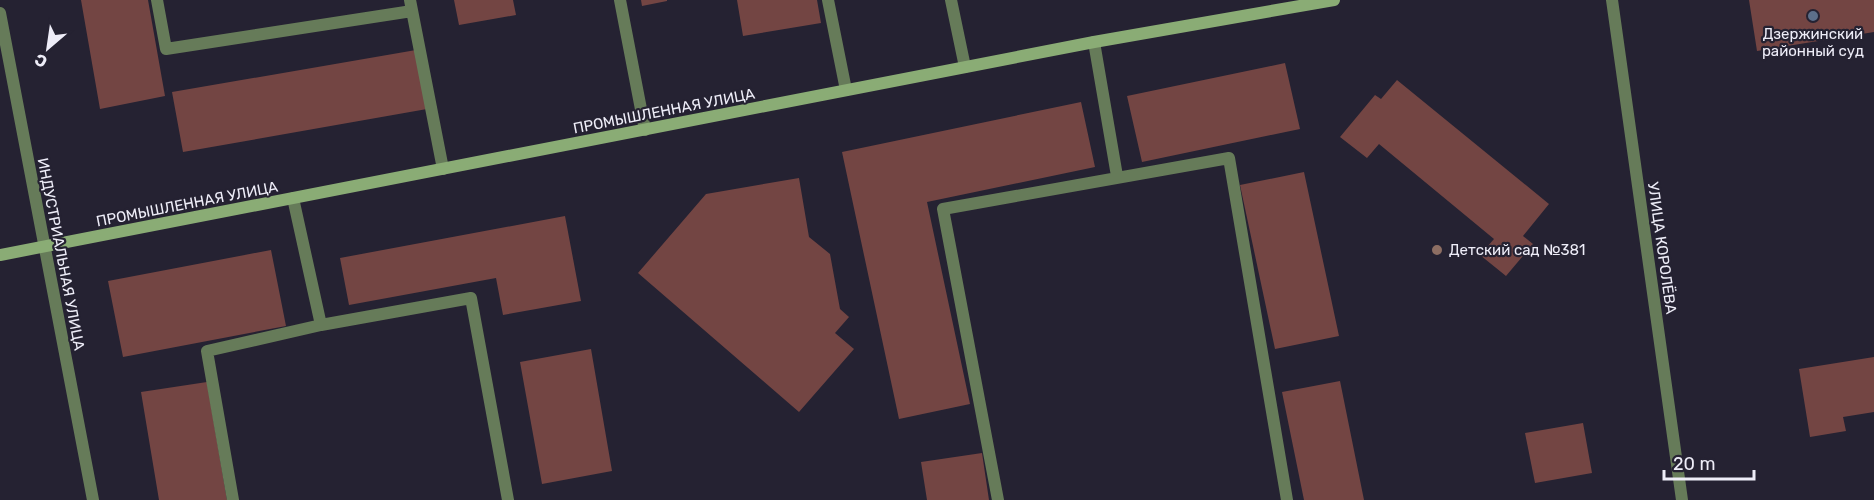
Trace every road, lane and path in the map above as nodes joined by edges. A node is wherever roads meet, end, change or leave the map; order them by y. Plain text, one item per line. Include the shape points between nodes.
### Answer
1 (157, 0) edge
2 (620, 0) edge
3 (828, 0) edge
4 (951, 0) edge
5 (1334, 0) edge
6 (1612, 0) edge
7 (411, 5) edge
8 (0, 13) edge
9 (1094, 42) junction
10 (965, 67) junction
11 (846, 90) junction
12 (645, 130) junction
13 (442, 169) junction
14 (1117, 176) junction
15 (293, 198) junction
16 (44, 247) junction
17 (0, 255) edge
18 (321, 325) junction
19 (93, 500) edge
20 (233, 500) edge
21 (508, 500) edge
22 (998, 500) edge
23 (1287, 500) edge
24 (1682, 500) edge

1 - 7 street via 166,49
2 - 12 street
3 - 11 street
4 - 10 street
5 - 9 street, ПРОМЫШЛЕННАЯ УЛИЦА
6 - 24 street, УЛИЦА КОРОЛЁВА
7 - 13 street
8 - 16 street, ИНДУСТРИАЛЬНАЯ УЛИЦА
9 - 10 street, ПРОМЫШЛЕННАЯ УЛИЦА
9 - 14 street
10 - 11 street, ПРОМЫШЛЕННАЯ УЛИЦА
11 - 12 street, ПРОМЫШЛЕННАЯ УЛИЦА
12 - 13 street, ПРОМЫШЛЕННАЯ УЛИЦА
13 - 15 street, ПРОМЫШЛЕННАЯ УЛИЦА
14 - 22 street via 943,209
14 - 23 street via 1229,158
15 - 16 street, ПРОМЫШЛЕННАЯ УЛИЦА
15 - 18 street
16 - 17 street, ПРОМЫШЛЕННАЯ УЛИЦА
16 - 19 street, ИНДУСТРИАЛЬНАЯ УЛИЦА
18 - 20 street via 207,351
18 - 21 street via 471,298

